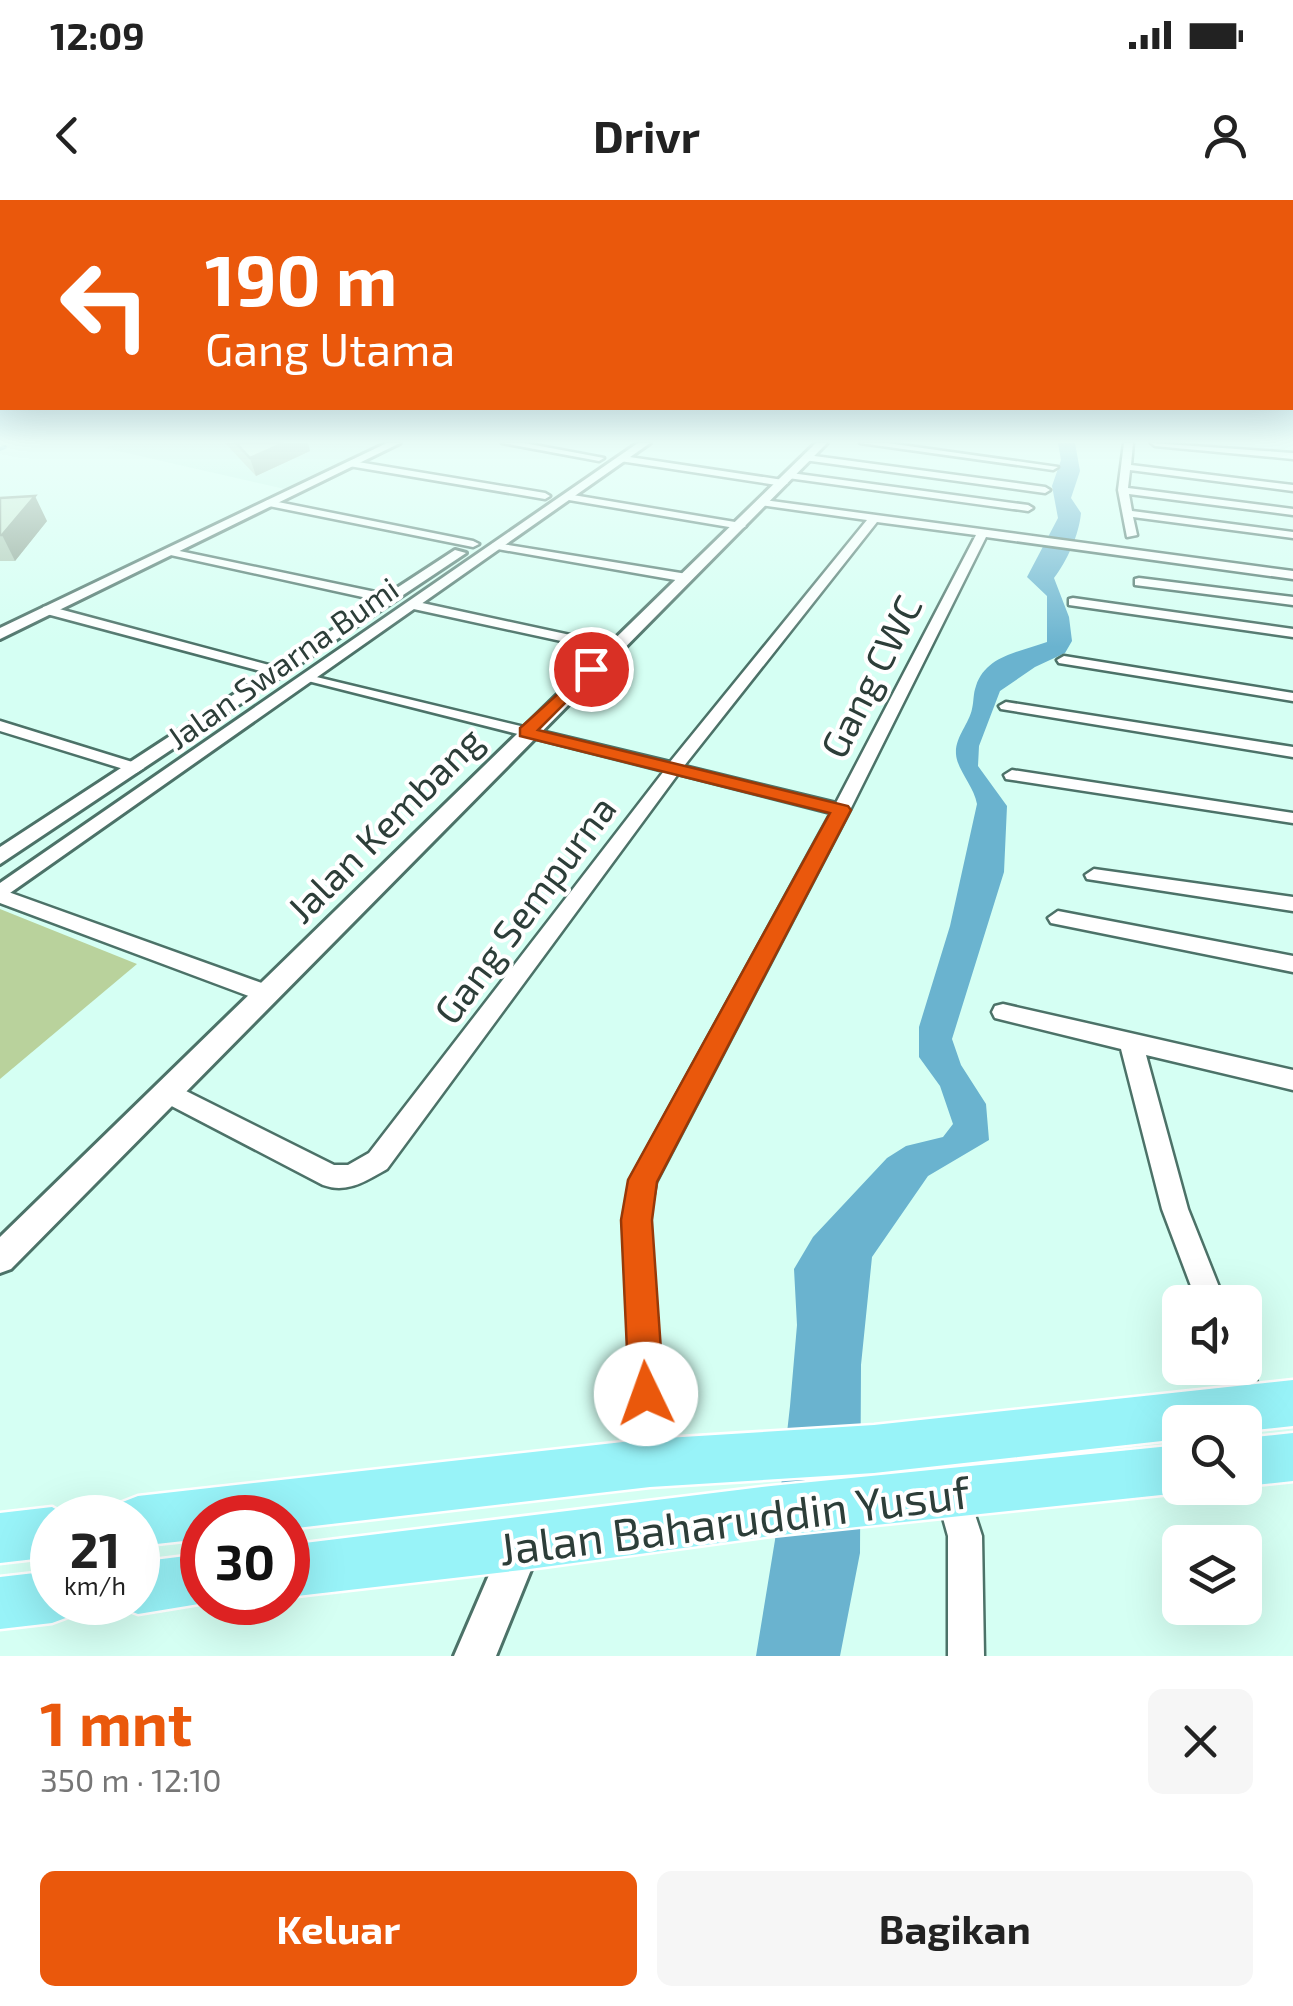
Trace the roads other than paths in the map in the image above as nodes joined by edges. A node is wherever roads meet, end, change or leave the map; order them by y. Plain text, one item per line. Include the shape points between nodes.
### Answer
1 (254, 511) edge
2 (299, 511) edge
3 (526, 511) edge
4 (547, 511) edge
5 (651, 511) edge
6 (756, 511) edge
7 (822, 511) edge
8 (1126, 513) joint
9 (874, 518) junction
10 (741, 526) junction
11 (982, 534) junction
12 (1293, 534) edge
13 (1131, 535) dead end
14 (496, 546) junction
15 (476, 551) junction
16 (170, 552) junction
17 (1293, 576) edge
18 (686, 578) junction
19 (1139, 582) dead end
20 (390, 600) junction
21 (1293, 601) edge
22 (1073, 602) dead end
23 (412, 605) junction
24 (48, 610) junction
25 (1293, 633) edge
26 (0, 634) edge
27 (612, 648) junction
28 (1064, 660) dead end
29 (280, 672) junction
30 (308, 677) junction
31 (1293, 697) edge
32 (1006, 706) dead end
33 (216, 714) junction
34 (244, 722) junction
35 (0, 726) edge
36 (526, 732) junction
37 (1293, 752) edge
38 (136, 768) junction
39 (674, 768) junction
40 (1012, 776) dead end
41 (841, 810) junction
42 (1293, 818) edge
43 (0, 856) edge
44 (1094, 875) dead end
45 (0, 894) edge
46 (1293, 904) edge
47 (1058, 918) dead end
48 (1293, 964) edge
49 (265, 993) junction
50 (1003, 1012) dead end
51 (1131, 1042) junction
52 (1293, 1080) edge
53 (168, 1093) junction
54 (0, 1258) edge
55 (1204, 1285) edge
56 (1261, 1392) edge
57 (1293, 1456) edge
58 (1262, 1460) edge
59 (650, 1464) junction
60 (1162, 1470) edge
61 (952, 1493) junction
62 (160, 1518) edge
63 (30, 1535) edge
64 (0, 1538) edge
65 (522, 1545) junction
66 (310, 1569) edge
67 (30, 1600) edge
68 (0, 1603) edge
69 (475, 1656) edge
70 (966, 1656) edge

1 - 16 street
2 - 15 street
3 - 15 street, Jalan Swarna Bumi
4 - 14 street, Jalan Swarna Bumi
5 - 10 street
6 - 10 street, Jalan Kembang
7 - 9 street
8 - 12 street
8 - 13 street
9 - 11 street
9 - 39 street, Gang Sempurna
10 - 18 street, Jalan Kembang
11 - 17 street
11 - 41 street, Gang CWC
14 - 15 street, Jalan Swarna Bumi
14 - 18 street
15 - 20 street, Jalan Swarna Bumi via 458,554
15 - 23 street, Jalan Swarna Bumi
16 - 20 street
16 - 24 street
18 - 27 street, Jalan Kembang
19 - 21 street
20 - 29 street, Jalan Swarna Bumi
22 - 25 street
23 - 27 street
23 - 30 street, Jalan Swarna Bumi
24 - 26 street
24 - 29 street
27 - 36 street, Jalan Kembang
28 - 31 street
29 - 33 street, Jalan Swarna Bumi
30 - 34 street, Jalan Swarna Bumi
30 - 36 street
32 - 37 street
33 - 34 street
33 - 38 street, Jalan Swarna Bumi
34 - 45 street, Jalan Swarna Bumi
35 - 38 street
36 - 39 street
36 - 49 street, Jalan Kembang
38 - 43 street, Jalan Swarna Bumi
39 - 41 street
39 - 53 street, Gang Sempurna via 378,1161 363,1172 332,1176
40 - 42 street
41 - 59 street, Gang CWC via 643,1180 636,1220
44 - 46 street
45 - 49 street
47 - 48 street
49 - 53 street, Jalan Kembang
50 - 51 street
51 - 52 street
51 - 55 street via 1174,1209
53 - 54 street, Jalan Kembang
56 - 59 main road, Jalan Baharuddin Yusuf via 874,1449
57 - 58 main road
59 - 62 main road, Jalan Baharuddin Yusuf
60 - 61 main road, Jalan Baharuddin Yusuf
61 - 65 main road, Jalan Baharuddin Yusuf
61 - 70 street via 965,1536
63 - 64 main road
65 - 66 main road, Jalan Baharuddin Yusuf
65 - 69 street
67 - 68 main road

